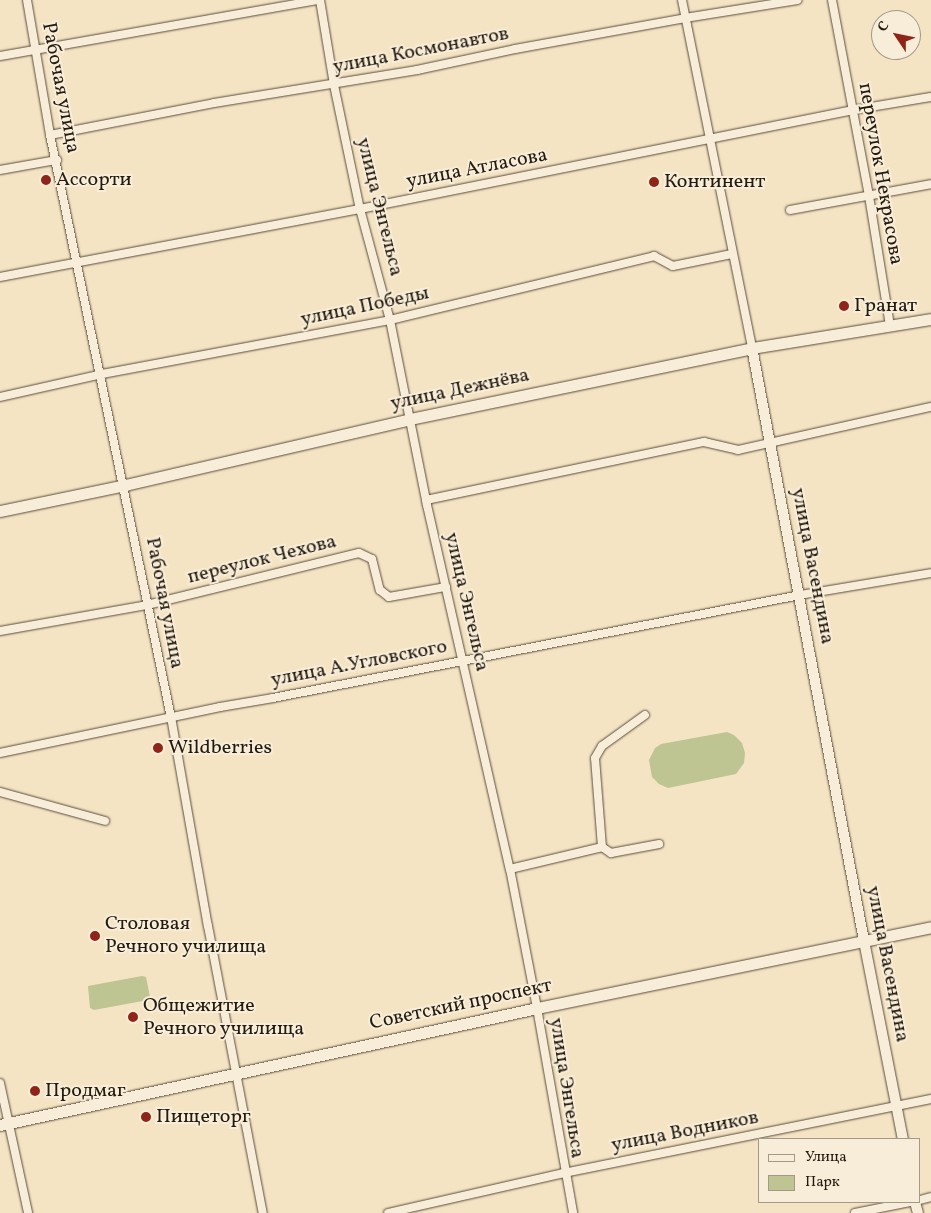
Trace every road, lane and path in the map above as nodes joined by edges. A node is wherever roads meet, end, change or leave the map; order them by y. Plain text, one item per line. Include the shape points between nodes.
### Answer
1 (27, 0) edge
2 (318, 0) edge
3 (682, 0) edge
4 (798, 0) edge
5 (832, 0) edge
6 (685, 18) junction
7 (34, 50) junction
8 (0, 56) edge
9 (334, 85) junction
10 (931, 97) edge
11 (853, 110) junction
12 (50, 135) junction
13 (710, 139) junction
14 (57, 160) junction
15 (0, 170) edge
16 (931, 184) edge
17 (869, 196) junction
18 (360, 209) junction
19 (790, 210) dead end
20 (732, 254) junction
21 (78, 262) junction
22 (0, 277) edge
23 (931, 319) edge
24 (390, 320) junction
25 (890, 326) junction
26 (752, 348) junction
27 (102, 374) junction
28 (0, 397) edge
29 (931, 407) edge
30 (410, 419) junction
31 (770, 443) junction
32 (124, 485) junction
33 (426, 500) junction
34 (0, 511) edge
35 (931, 573) edge
36 (446, 587) junction
37 (800, 595) junction
38 (147, 605) junction
39 (0, 630) edge
40 (462, 660) junction
41 (645, 715) dead end
42 (171, 718) junction
43 (0, 753) edge
44 (0, 792) edge
45 (105, 821) dead end
46 (659, 844) dead end
47 (602, 847) junction
48 (510, 869) junction
49 (931, 927) edge
50 (864, 941) junction
51 (537, 1008) junction
52 (236, 1072) junction
53 (0, 1083) edge
54 (931, 1099) edge
55 (897, 1105) junction
56 (5, 1125) edge
57 (903, 1138) edge
58 (564, 1173) junction
59 (905, 1203) edge
60 (28, 1213) edge
61 (263, 1213) edge
62 (388, 1213) edge
63 (573, 1213) edge
64 (855, 1213) edge

1 - 7 street, Рабочая улица
2 - 7 street
2 - 9 street, улица Энгельса
3 - 6 street, улица Васендина
4 - 6 street, улица Космонавтов
5 - 11 street, переулок Некрасова
6 - 9 street, улица Космонавтов
6 - 13 street, улица Васендина
7 - 8 street
7 - 12 street, Рабочая улица
9 - 12 street, улица Космонавтов via 214,103
9 - 18 street, улица Энгельса
10 - 11 street, улица Атласова
11 - 13 street, улица Атласова
11 - 17 street, переулок Некрасова
12 - 14 street, Рабочая улица
13 - 18 street, улица Атласова
13 - 20 street, улица Васендина
14 - 15 street
14 - 21 street, Рабочая улица
16 - 17 street
17 - 19 street
17 - 25 street, переулок Некрасова
18 - 21 street, улица Атласова
18 - 24 street, улица Энгельса
20 - 24 street, улица Победы via 673,266 654,256
20 - 26 street, улица Васендина
21 - 22 street, улица Атласова
21 - 27 street, Рабочая улица
23 - 25 main road, улица Дежнёва
24 - 27 street, улица Победы
24 - 30 street, улица Энгельса
25 - 26 main road, улица Дежнёва
26 - 30 main road, улица Дежнёва
26 - 31 street, улица Васендина
27 - 28 street, улица Победы
27 - 32 street, Рабочая улица
29 - 31 street
30 - 32 main road, улица Дежнёва
30 - 33 street, улица Энгельса
31 - 33 street via 738,450 704,442
31 - 37 street, улица Васендина
32 - 34 main road, улица Дежнёва
32 - 38 street, Рабочая улица
33 - 36 street, улица Энгельса
35 - 37 street, улица А.Угловского
36 - 38 street, переулок Чехова via 389,597 380,590 372,559 359,552
36 - 40 street, улица Энгельса
37 - 40 street, улица А.Угловского
37 - 50 street, улица Васендина
38 - 39 street, переулок Чехова
38 - 42 street, Рабочая улица
40 - 42 street, улица А.Угловского
40 - 48 street, улица Энгельса
41 - 47 street via 602,746 594,758
42 - 43 street, улица А.Угловского
42 - 52 street, Рабочая улица
44 - 45 street
46 - 47 street via 611,853
47 - 48 street
48 - 51 street, улица Энгельса
49 - 50 main road, Советский проспект
50 - 51 main road, Советский проспект
50 - 55 street, улица Васендина
51 - 52 main road, Советский проспект
51 - 58 street, улица Энгельса
52 - 56 main road, Советский проспект
52 - 61 street, Рабочая улица
53 - 56 street
54 - 55 street, улица Водников
55 - 57 street, улица Васендина
55 - 58 street, улица Водников
56 - 60 street
58 - 62 street, улица Водников
58 - 63 street, улица Энгельса
59 - 64 street

